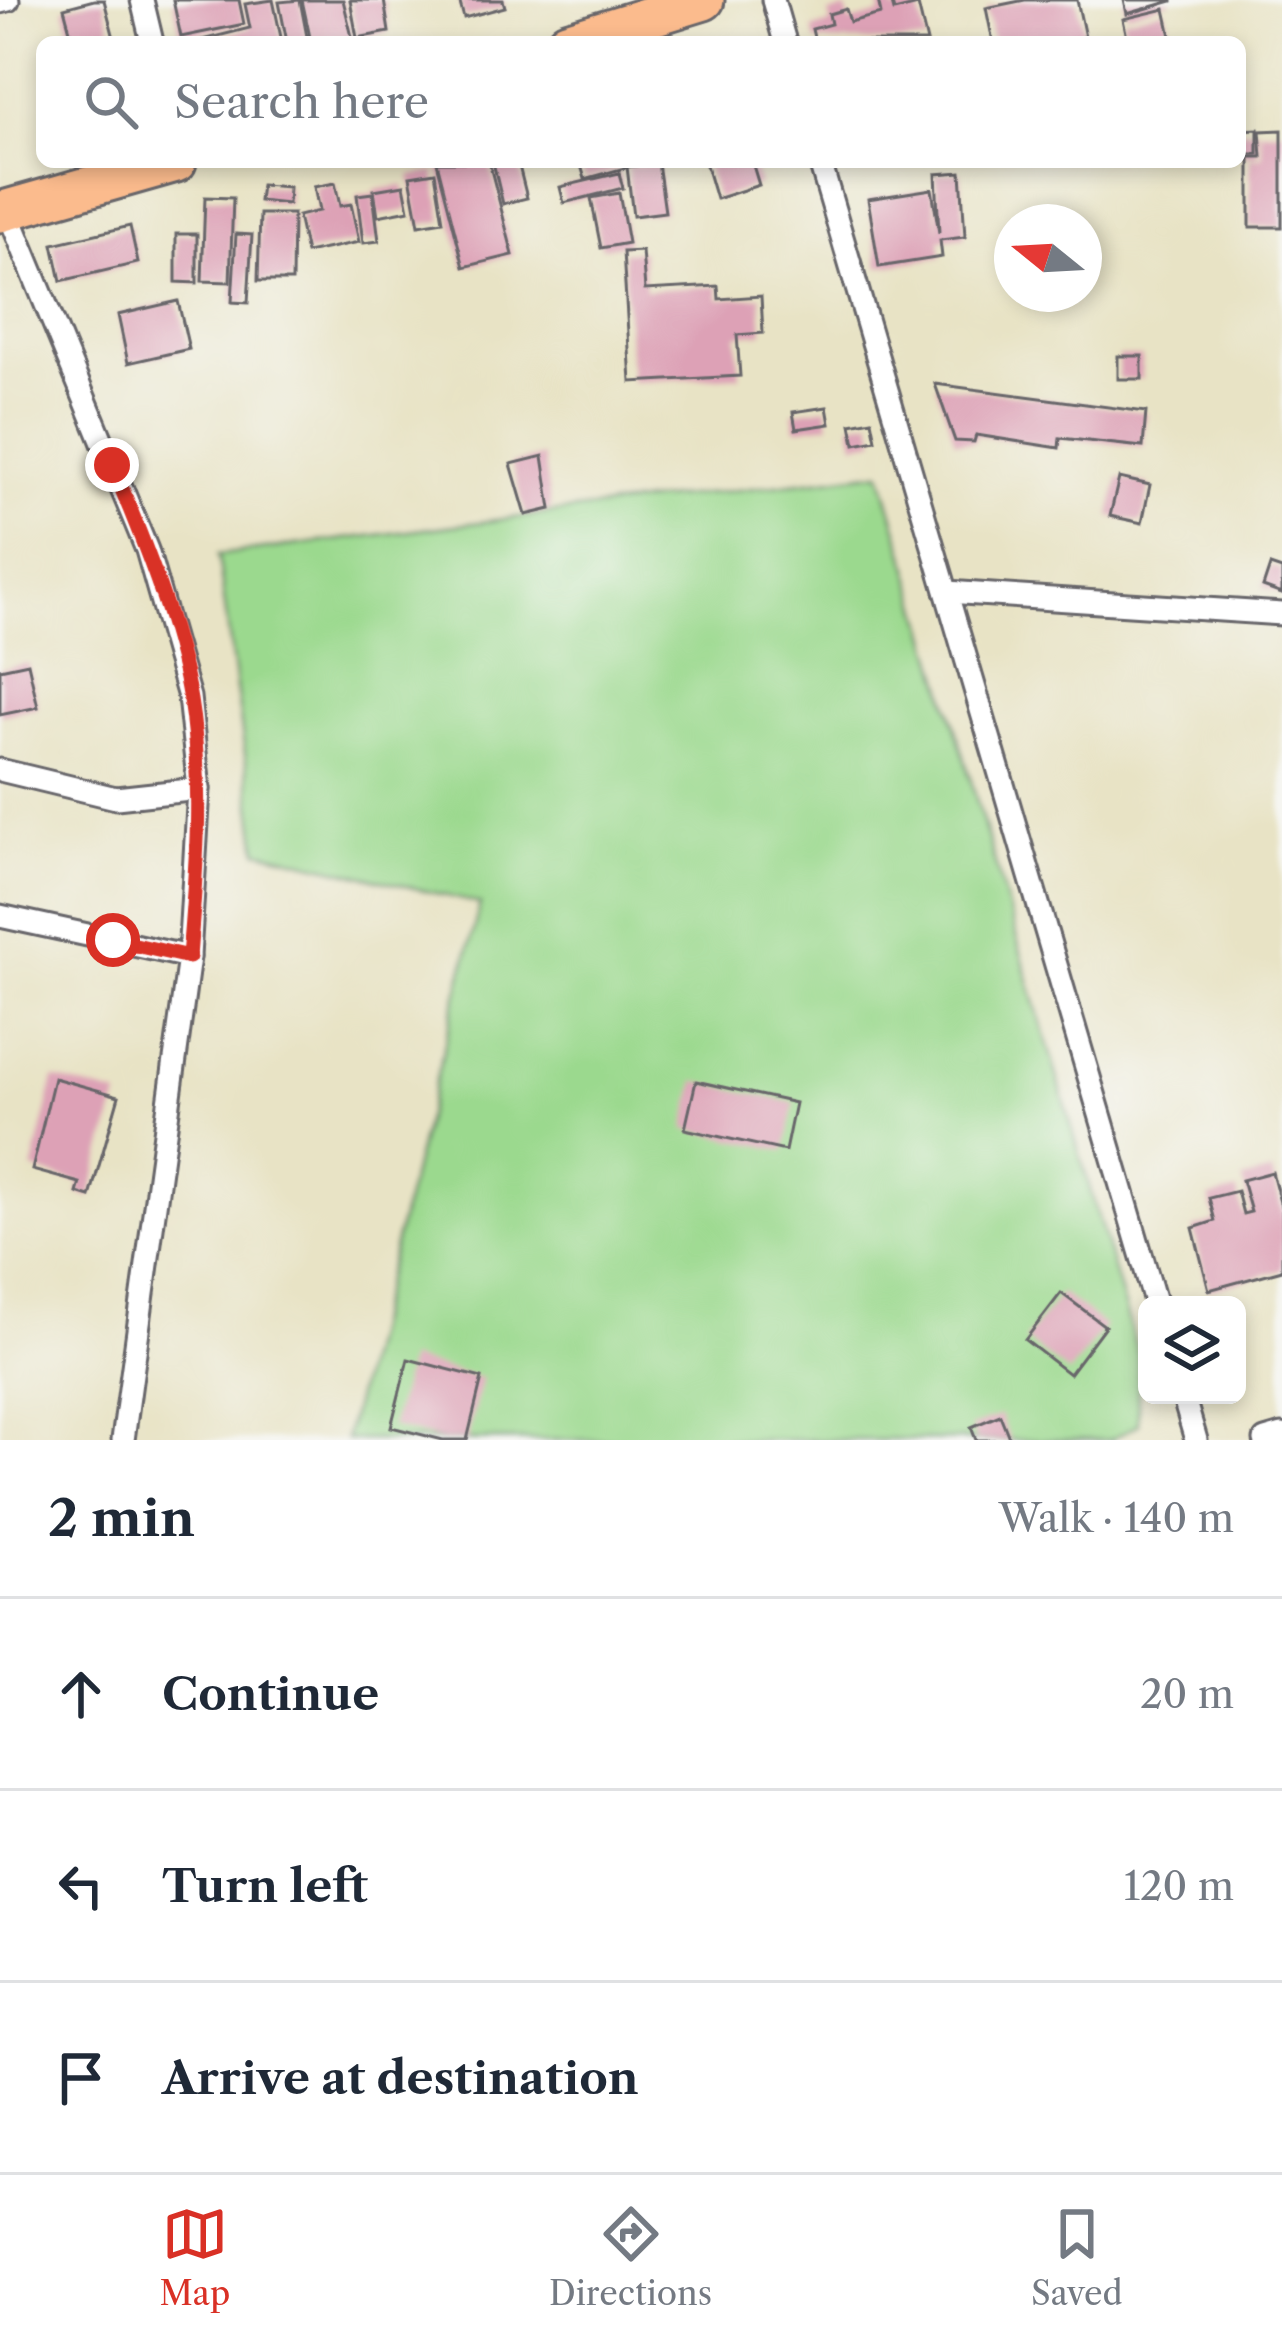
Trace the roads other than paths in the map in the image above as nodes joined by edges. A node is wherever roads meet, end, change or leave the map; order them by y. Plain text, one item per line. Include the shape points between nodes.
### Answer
1 (142, 0) edge
2 (704, 0) edge
3 (773, 0) edge
4 (151, 36) edge
5 (587, 36) edge
6 (783, 36) edge
7 (155, 168) edge
8 (822, 168) edge
9 (3, 211) edge
10 (946, 592) junction
11 (1282, 614) edge
12 (0, 770) edge
13 (199, 789) junction
14 (0, 916) edge
15 (189, 957) junction
16 (1153, 1296) edge
17 (1186, 1404) edge
18 (1282, 1435) edge
19 (123, 1440) edge
20 (1196, 1440) edge
21 (1265, 1440) edge

1 - 4 street
2 - 5 highway
3 - 6 street
7 - 9 highway
8 - 10 street
9 - 13 street via 147,550 189,698
10 - 11 street
10 - 16 street
12 - 13 street via 116,798
13 - 15 street
14 - 15 street
15 - 19 street
17 - 20 street
18 - 21 street

